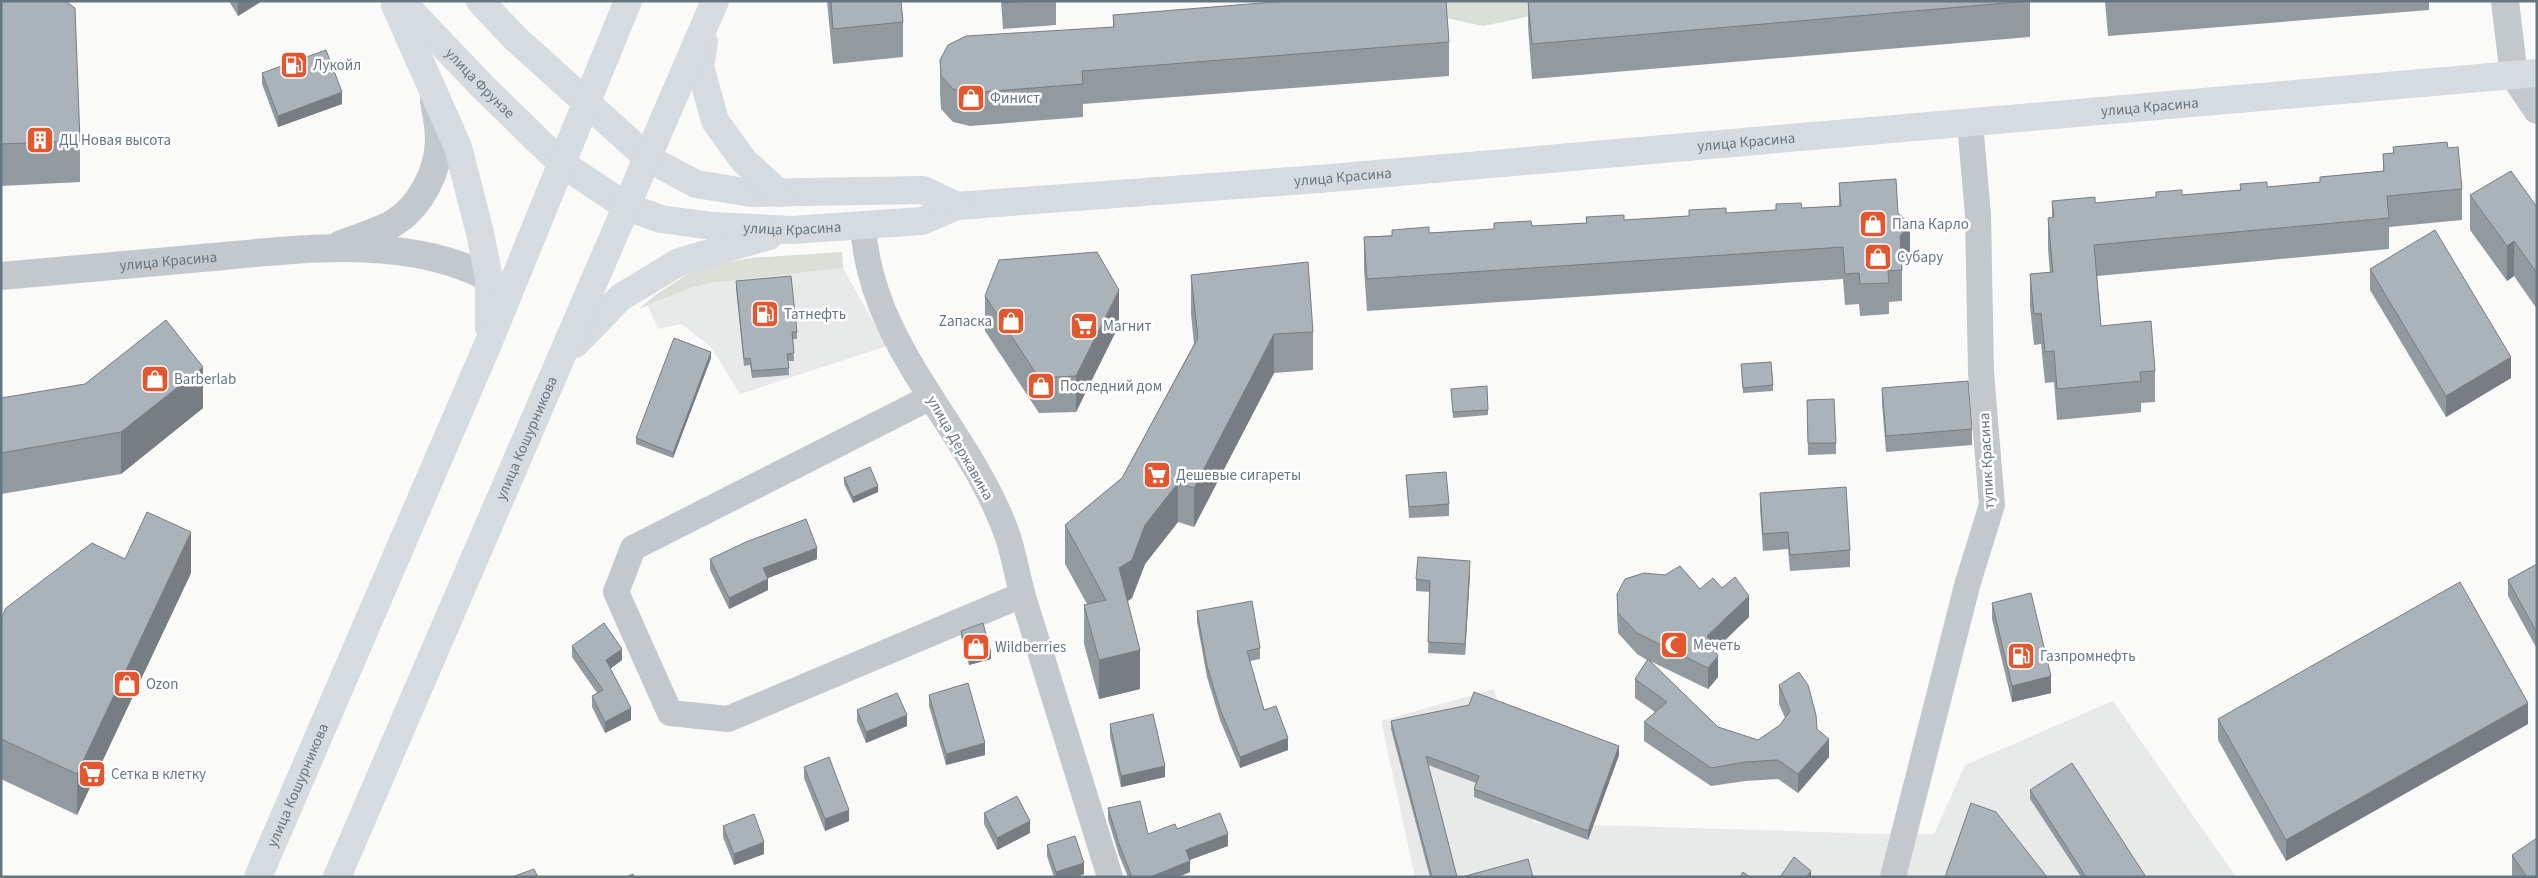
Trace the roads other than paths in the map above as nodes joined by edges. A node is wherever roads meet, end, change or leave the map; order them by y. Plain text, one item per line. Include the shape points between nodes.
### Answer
1 (394, 1) edge
2 (401, 1) edge
3 (480, 1) edge
4 (628, 1) edge
5 (2505, 1) edge
6 (712, 9) edge
7 (2525, 74) edge
8 (433, 91) junction
9 (587, 103) junction
10 (2537, 110) edge
11 (1970, 123) junction
12 (649, 158) junction
13 (561, 163) junction
14 (779, 193) junction
15 (957, 206) junction
16 (627, 208) junction
17 (863, 225) junction
18 (792, 230) junction
19 (335, 247) junction
20 (1, 276) edge
21 (489, 278) junction
22 (488, 344) junction
23 (563, 355) junction
24 (931, 398) junction
25 (1022, 595) junction
26 (258, 877) edge
27 (337, 877) edge
28 (1110, 877) edge
29 (1893, 877) edge

1 - 8 main road
2 - 13 main road, улица Фрунзе
3 - 9 main road via 516,39
4 - 9 main road, улица Кошурникова
5 - 7 street
6 - 12 main road, улица Кошурникова
6 - 14 main road via 700,66 715,121 744,161
7 - 10 street
7 - 11 main road, улица Красина
8 - 19 street, улица Красина via 439,139 436,163 415,205 392,223
8 - 21 main road via 458,147
9 - 12 main road, улица Красина
9 - 13 main road, улица Кошурникова
11 - 15 main road, улица Красина via 1319,179
11 - 29 street, тупик Красина via 1978,215 1981,372 1992,505 1968,582
12 - 14 main road, улица Красина via 696,184 751,193
12 - 16 main road, улица Кошурникова
13 - 16 main road, улица Фрунзе
13 - 22 main road, улица Кошурникова
14 - 15 main road, улица Красина via 906,188 923,190
15 - 17 main road, улица Красина via 922,221
16 - 18 main road, улица Красина via 661,219 712,226
16 - 23 main road, улица Кошурникова
17 - 18 main road, улица Красина
17 - 24 street, улица Державина via 864,248 874,288 893,337
18 - 23 main road via 679,262 621,296
19 - 20 street, улица Красина
19 - 21 street, улица Красина via 392,251 445,261 470,267
21 - 22 main road
22 - 26 main road, улица Кошурникова
23 - 27 main road, улица Кошурникова
24 - 25 street, улица Державина via 983,483 1007,537
24 - 25 street via 633,548 616,592 670,713 728,719
25 - 28 street, улица Державина

